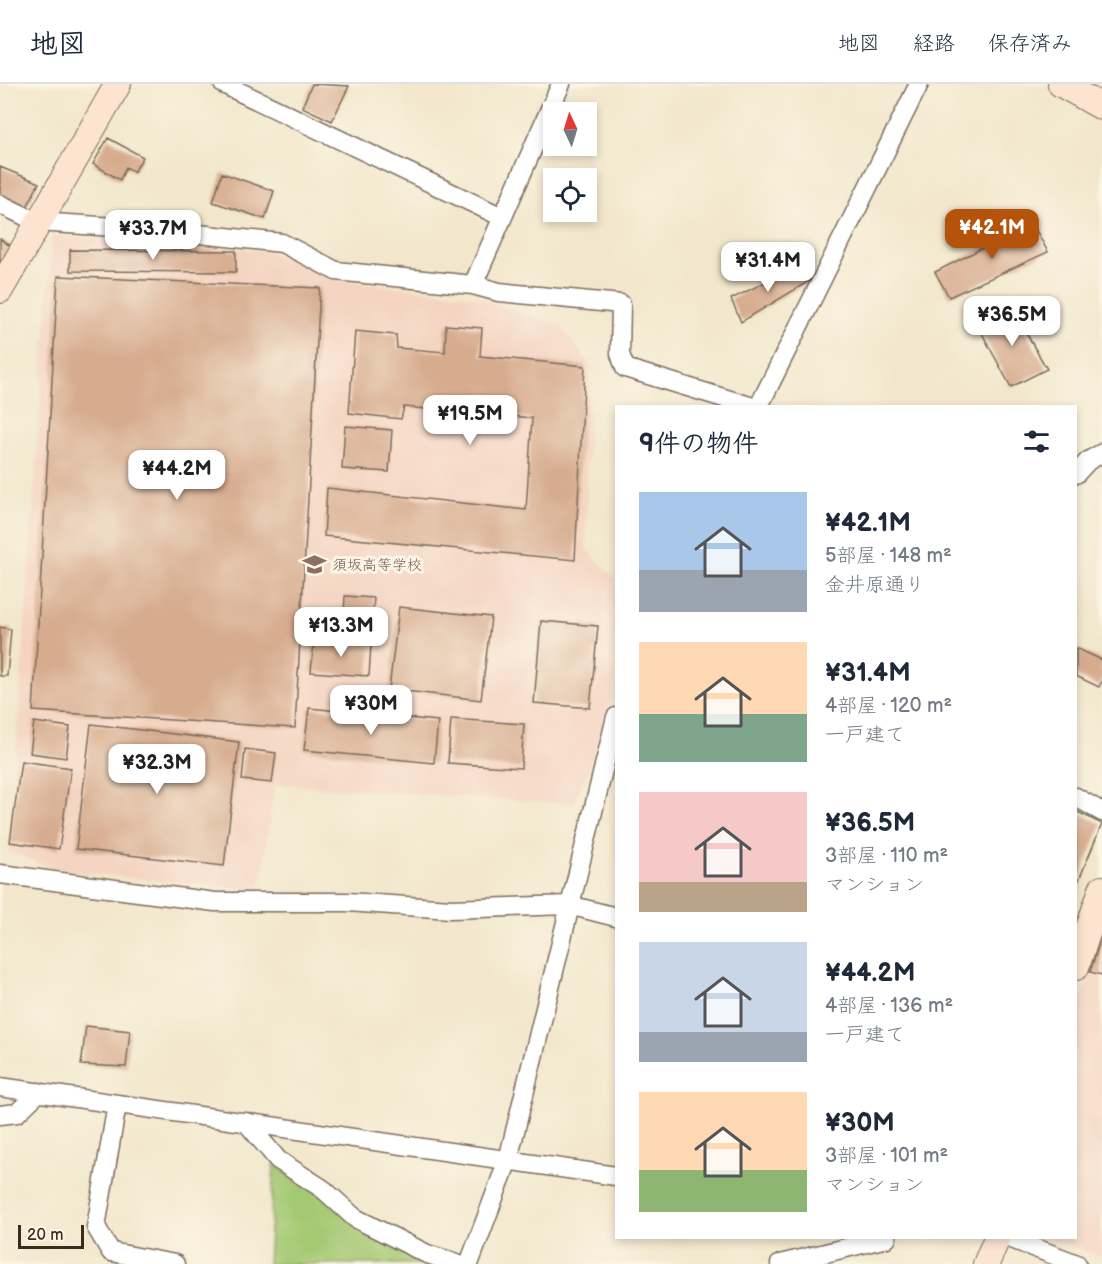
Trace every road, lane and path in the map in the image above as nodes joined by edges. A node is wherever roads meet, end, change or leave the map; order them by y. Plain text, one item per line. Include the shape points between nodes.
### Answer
1 (118, 84) edge
2 (224, 84) edge
3 (561, 84) edge
4 (919, 84) edge
5 (1061, 84) edge
6 (1102, 107) edge
7 (0, 204) edge
8 (502, 217) junction
9 (37, 222) junction
10 (473, 285) junction
11 (0, 290) edge
12 (747, 405) edge
13 (759, 405) edge
14 (1102, 453) edge
15 (1077, 473) edge
16 (615, 721) edge
17 (1077, 798) edge
18 (1102, 812) edge
19 (0, 874) edge
20 (1102, 889) edge
21 (570, 904) junction
22 (615, 917) edge
23 (1077, 964) edge
24 (0, 1086) edge
25 (39, 1092) junction
26 (117, 1104) junction
27 (0, 1115) edge
28 (246, 1122) junction
29 (508, 1160) junction
30 (615, 1176) edge
31 (883, 1239) edge
32 (997, 1239) edge
33 (1013, 1239) edge
34 (175, 1264) edge
35 (460, 1264) edge
36 (469, 1264) edge
37 (780, 1264) edge
38 (986, 1264) edge
39 (1077, 1264) edge

1 - 9 street
2 - 8 street
3 - 8 street
4 - 13 street
5 - 6 street
7 - 9 street
8 - 10 street
9 - 10 street via 282,243 336,271
9 - 11 street
10 - 12 street via 499,292 621,304 620,354 625,368
14 - 15 street via 1088,460
16 - 21 street
17 - 18 street
19 - 21 street via 215,902 346,902 451,909
20 - 23 street
21 - 22 street
21 - 29 street
24 - 25 street
25 - 26 street
25 - 27 street via 17,1113
26 - 28 street
26 - 34 street via 96,1227 111,1251
28 - 29 street
28 - 35 street via 278,1160 323,1189 355,1218 427,1254
29 - 30 street
29 - 36 street
31 - 37 street
32 - 38 street
33 - 39 street

